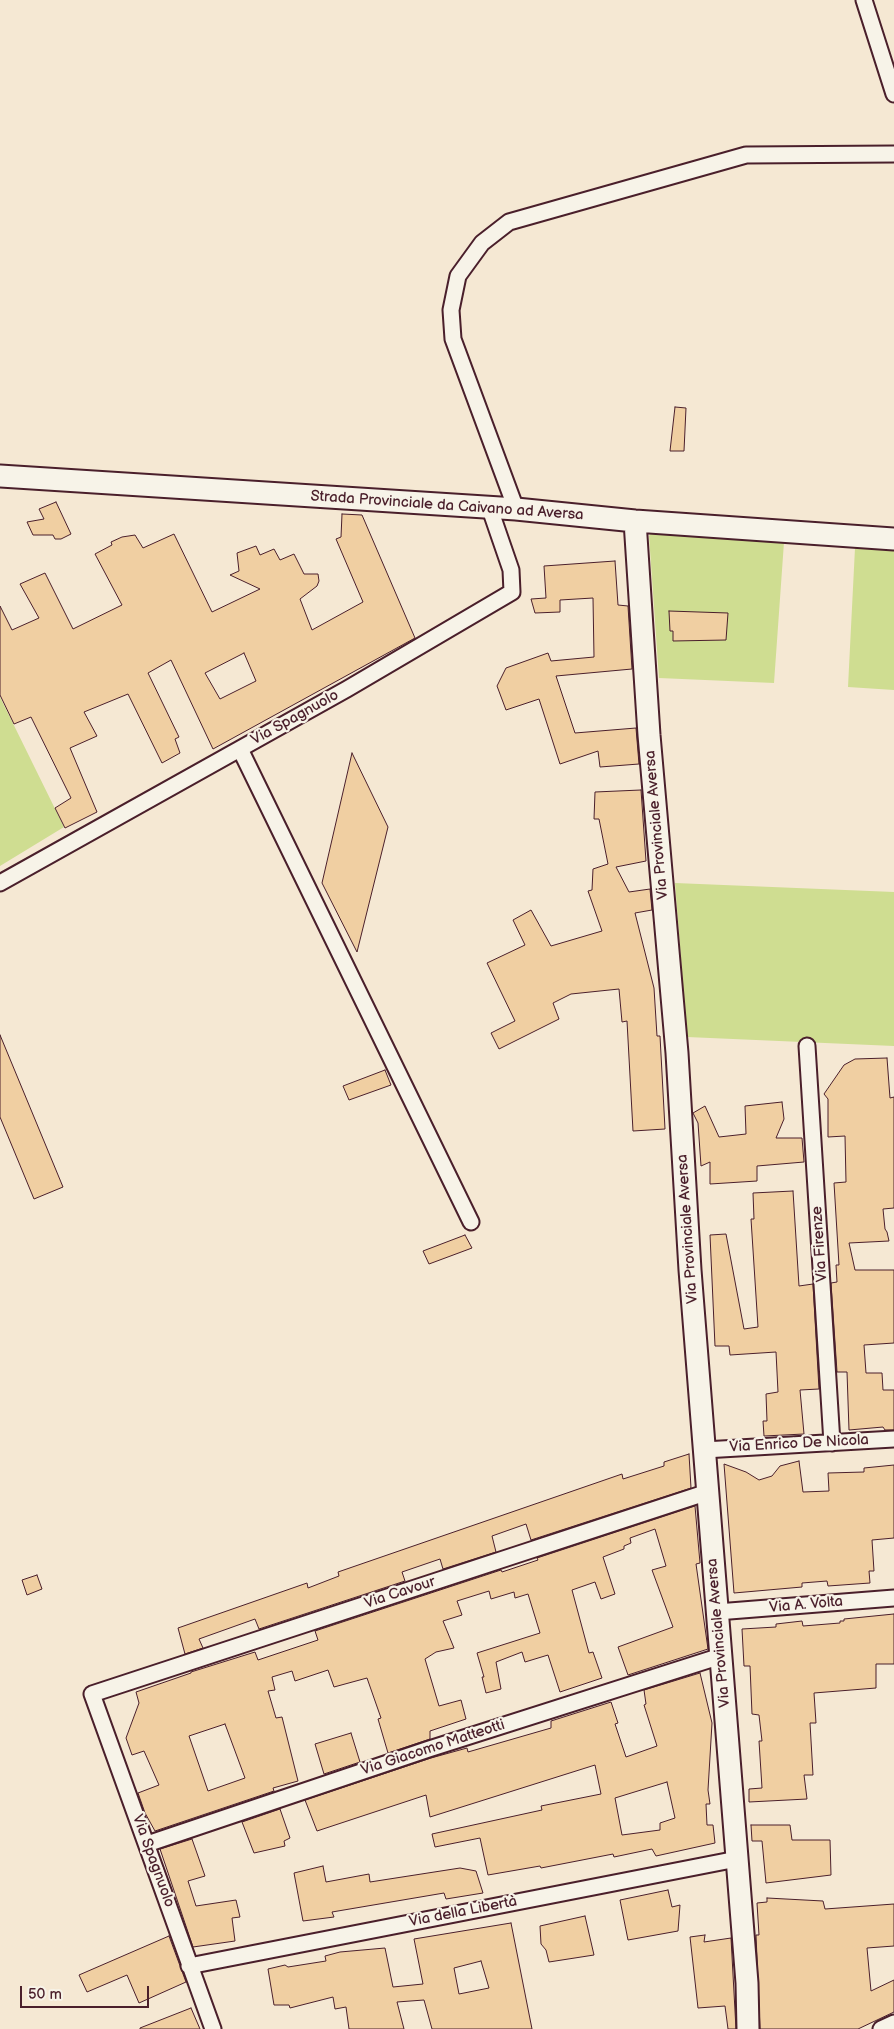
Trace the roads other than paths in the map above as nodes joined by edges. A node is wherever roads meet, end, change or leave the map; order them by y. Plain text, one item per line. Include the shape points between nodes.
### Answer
1 (864, 0) edge
2 (894, 94) edge
3 (894, 154) edge
4 (0, 476) edge
5 (490, 508) junction
6 (516, 509) junction
7 (635, 521) junction
8 (894, 540) edge
9 (240, 749) junction
10 (0, 882) edge
11 (807, 1046) dead end
12 (471, 1222) dead end
13 (894, 1439) edge
14 (832, 1443) junction
15 (704, 1450) junction
16 (708, 1492) junction
17 (894, 1598) edge
18 (717, 1612) junction
19 (721, 1656) junction
20 (92, 1694) joint
21 (147, 1844) junction
22 (737, 1859) junction
23 (190, 1966) junction
24 (894, 2023) edge
25 (213, 2029) edge
26 (748, 2029) edge
27 (881, 2029) edge

1 - 2 street
3 - 6 street via 746,155 509,222 482,243 458,276 451,310 453,338
4 - 5 street, Strada Provinciale da Caivano ad Aversa
5 - 6 street, Strada Provinciale da Caivano ad Aversa
5 - 9 street, Via Spagnuolo via 511,570 512,592
6 - 7 street, Strada Provinciale da Caivano ad Aversa
7 - 8 street, Strada Provinciale da Caivano ad Aversa
7 - 15 street, Via Provinciale Aversa
9 - 10 street, Via Spagnuolo
9 - 12 street
11 - 14 street, Via Firenze
13 - 14 street, Via Enrico De Nicola
14 - 15 street, Via Enrico De Nicola
15 - 16 street, Via Provinciale Aversa
16 - 18 street, Via Provinciale Aversa
16 - 20 street, Via Cavour
17 - 18 street, Via A. Volta
18 - 19 street, Via Provinciale Aversa
19 - 21 street, Via Giacomo Matteotti
19 - 22 street, Via Provinciale Aversa
20 - 21 street, Via Spagnuolo
21 - 23 street, Via Spagnuolo
22 - 23 street, Via della Libertà
22 - 26 street, Via Provinciale Aversa
23 - 25 street, Via Spagnuolo
24 - 27 street

